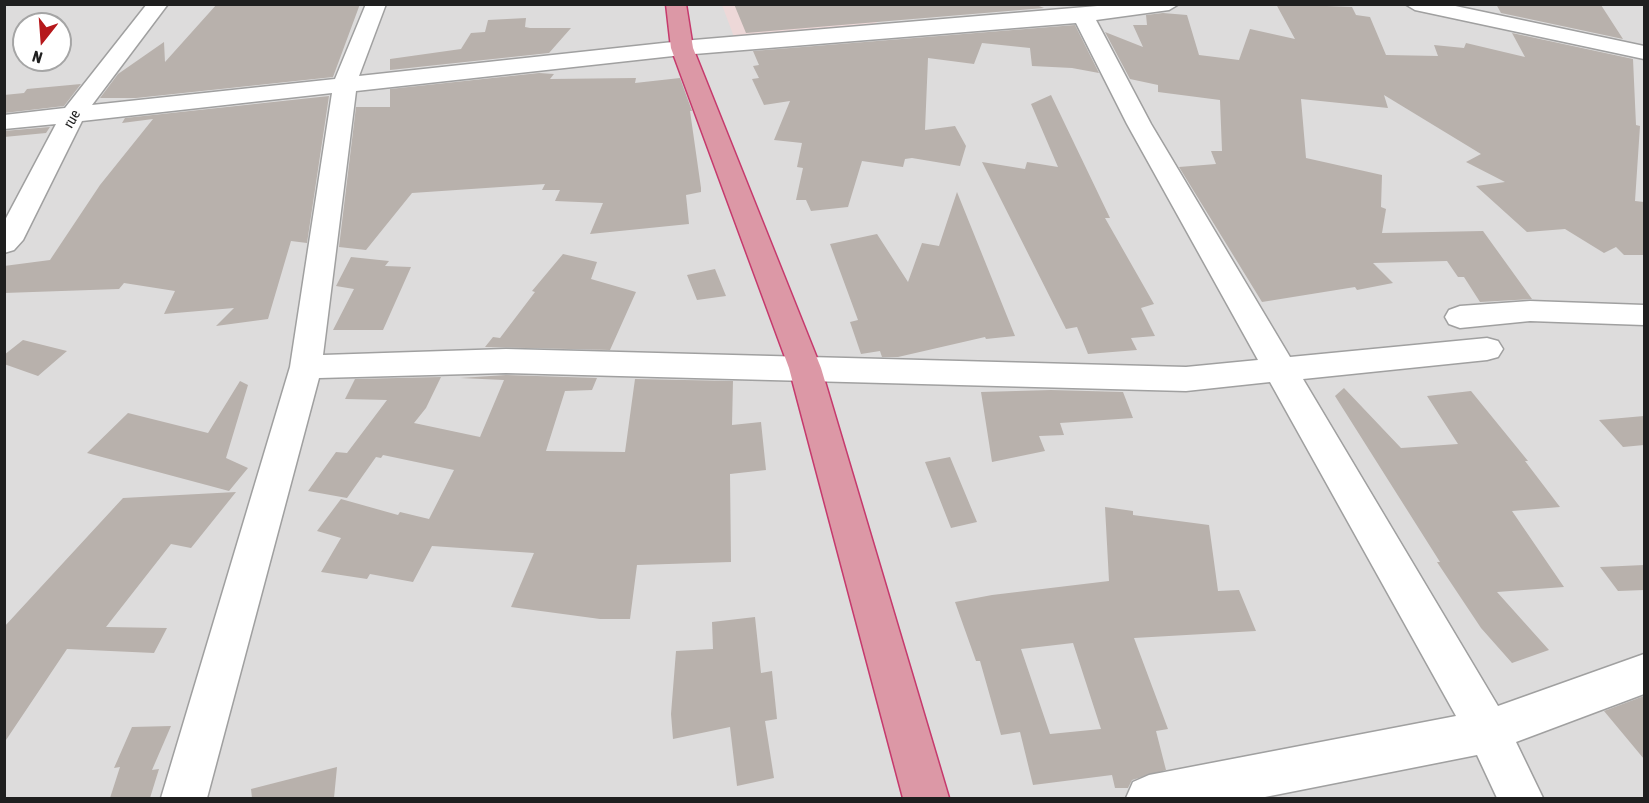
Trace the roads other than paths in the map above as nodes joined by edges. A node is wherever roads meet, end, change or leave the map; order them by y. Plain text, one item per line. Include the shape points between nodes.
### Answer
1 (158, 4) edge
2 (376, 4) edge
3 (676, 4) edge
4 (1169, 4) edge
5 (1415, 4) edge
6 (1083, 16) junction
7 (682, 48) junction
8 (1643, 56) edge
9 (345, 83) junction
10 (73, 114) junction
11 (4, 122) edge
12 (4, 244) edge
13 (1644, 315) edge
14 (1460, 316) dead end
15 (1487, 349) dead end
16 (306, 367) junction
17 (804, 368) junction
18 (1281, 370) junction
19 (1644, 674) edge
20 (1488, 731) junction
21 (184, 798) edge
22 (926, 798) edge
23 (1149, 798) edge
24 (1520, 798) edge

1 - 10 street, rue
2 - 9 street
3 - 7 highway
4 - 6 street
5 - 8 street
6 - 7 street
6 - 18 street via 1139,124
7 - 9 street
7 - 17 highway
9 - 10 street
9 - 16 street
10 - 11 street
10 - 12 street, rue
13 - 14 street via 1530,311
15 - 18 street
16 - 17 street via 506,361
16 - 21 street
17 - 18 street via 1186,379
17 - 22 highway
18 - 20 street
19 - 20 street
20 - 23 street
20 - 24 street

